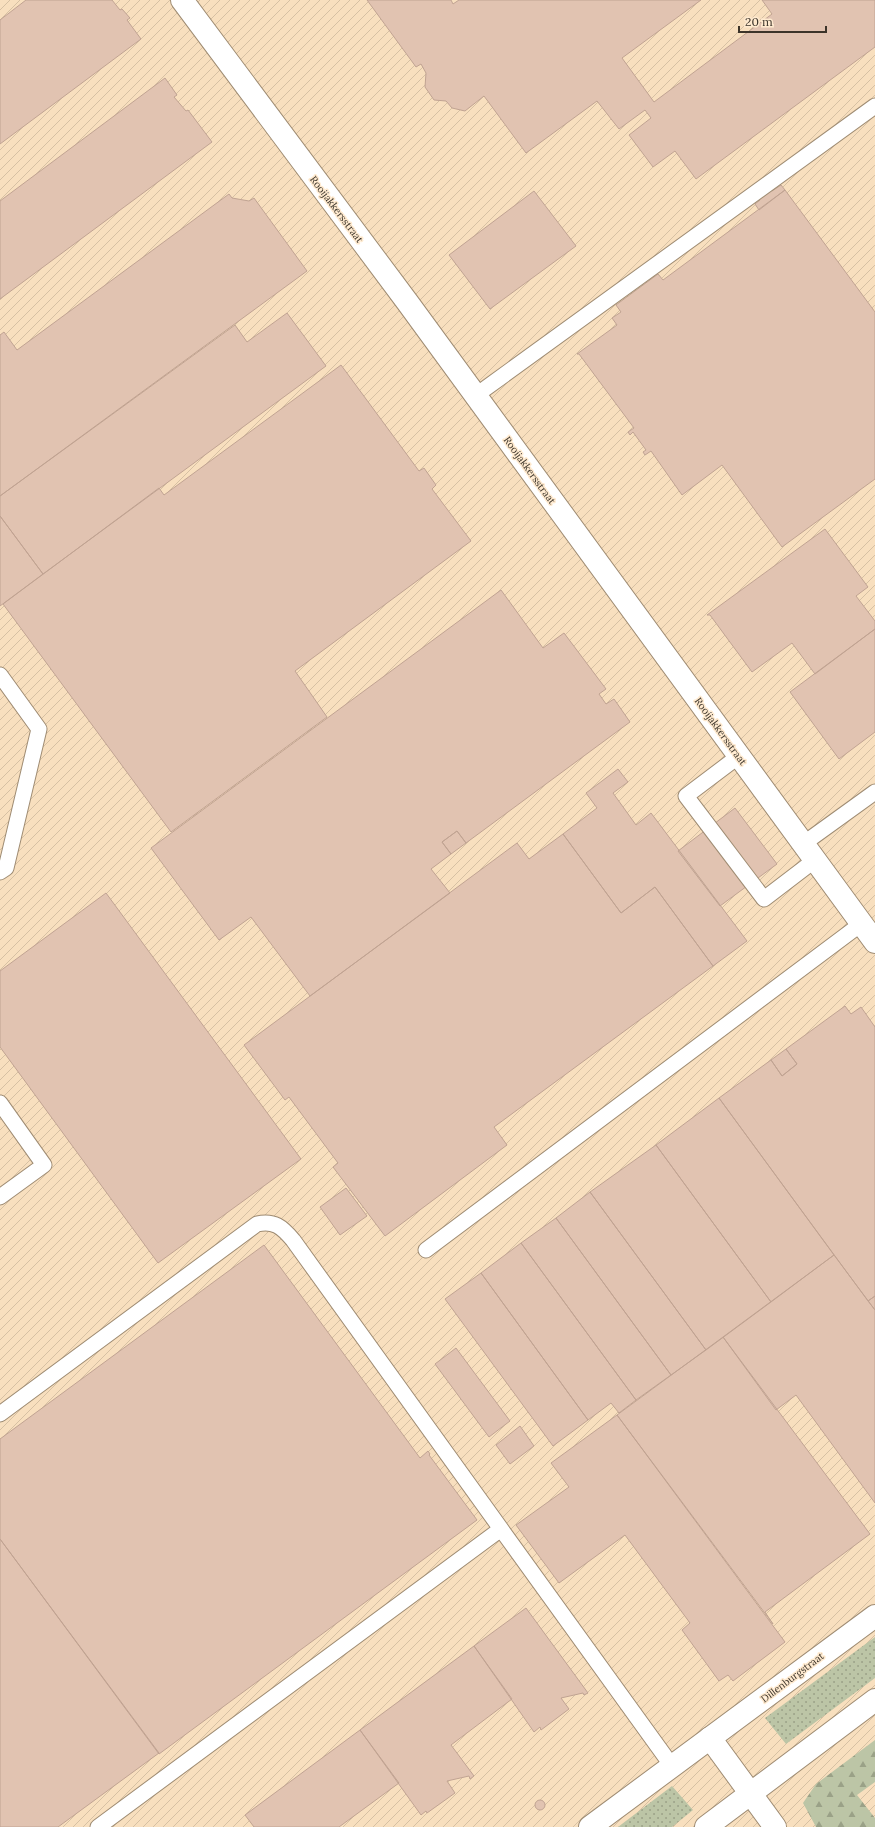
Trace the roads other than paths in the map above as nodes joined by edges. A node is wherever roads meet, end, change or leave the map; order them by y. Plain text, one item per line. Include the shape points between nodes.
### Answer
1 (182, 0) edge
2 (875, 106) edge
3 (475, 396) junction
4 (0, 675) edge
5 (739, 756) junction
6 (875, 792) edge
7 (809, 852) junction
8 (0, 872) edge
9 (861, 924) junction
10 (875, 942) edge
11 (0, 1103) edge
12 (0, 1197) edge
13 (426, 1250) dead end
14 (0, 1414) edge
15 (501, 1529) junction
16 (875, 1616) edge
17 (875, 1700) edge
18 (710, 1738) junction
19 (672, 1766) junction
20 (751, 1794) junction
21 (98, 1827) edge
22 (590, 1827) edge
23 (706, 1827) edge
24 (775, 1827) edge

1 - 3 street, Rooijakkersstraat
2 - 3 lane
3 - 5 street, Rooijakkersstraat
4 - 8 lane via 39,729 6,868
5 - 7 street, Rooijakkersstraat
5 - 7 lane via 686,796 764,899
6 - 7 lane
7 - 9 street, Rooijakkersstraat
9 - 10 street, Rooijakkersstraat
9 - 13 lane
11 - 12 lane via 44,1165
14 - 15 lane via 257,1224 272,1223 284,1230 293,1240
15 - 19 lane
15 - 21 lane
16 - 18 street, Dillenburgstraat
17 - 20 street
18 - 19 street, Dillenburgstraat
18 - 20 street
19 - 22 street, Dillenburgstraat
20 - 23 street
20 - 24 street

